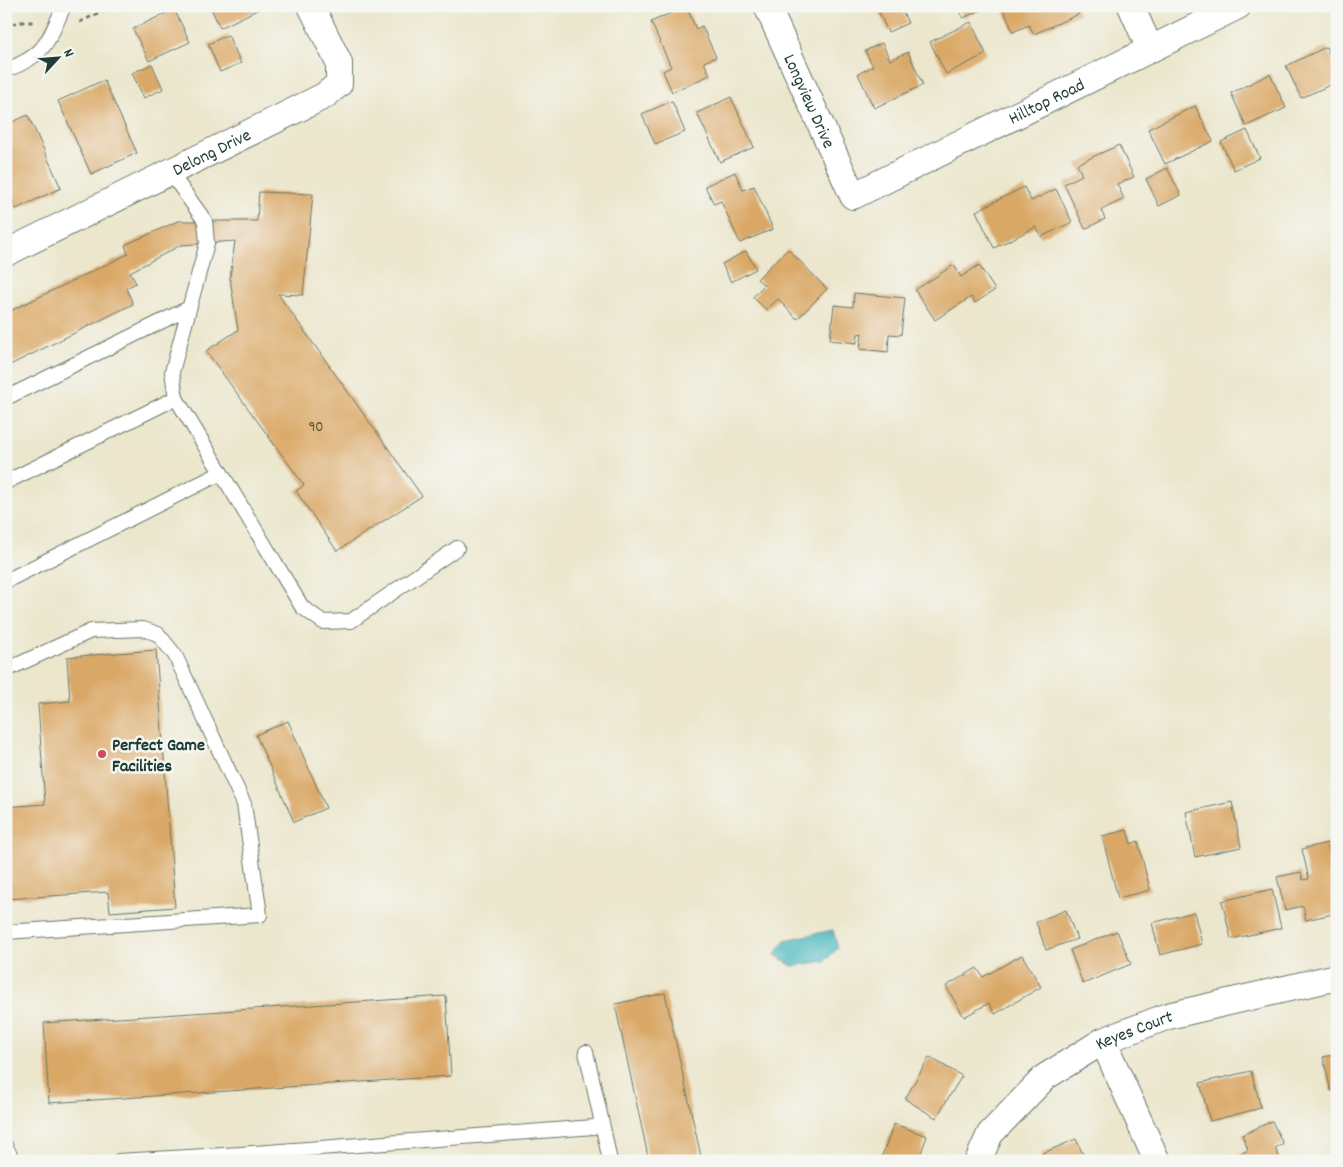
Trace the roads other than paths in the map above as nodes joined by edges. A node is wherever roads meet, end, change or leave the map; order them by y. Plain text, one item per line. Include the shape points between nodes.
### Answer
1 (64, 6) edge
2 (311, 6) edge
3 (766, 6) edge
4 (1131, 6) edge
5 (1238, 6) edge
6 (1150, 49) junction
7 (6, 70) edge
8 (170, 172) junction
9 (853, 196) joint
10 (6, 253) edge
11 (189, 308) junction
12 (6, 398) edge
13 (176, 398) junction
14 (221, 473) junction
15 (6, 482) edge
16 (457, 548) dead end
17 (6, 580) edge
18 (6, 670) edge
19 (6, 932) edge
20 (1337, 977) edge
21 (1103, 1041) junction
22 (586, 1052) dead end
23 (602, 1123) junction
24 (6, 1147) edge
25 (241, 1158) edge
26 (14, 1161) edge
27 (119, 1161) edge
28 (610, 1161) edge
29 (978, 1161) edge
30 (1158, 1161) edge

1 - 7 lane via 46,45 33,58
2 - 8 street, Delong Drive via 340,63 339,84 324,96
3 - 9 street, Longview Drive
4 - 6 street
5 - 6 street, Hilltop Road
6 - 9 street, Hilltop Road
8 - 10 street, Delong Drive
8 - 11 lane via 205,220 207,243
11 - 12 lane
11 - 13 lane via 172,372
13 - 14 lane
13 - 15 lane
14 - 16 lane via 302,607 323,622 351,621
14 - 17 lane
18 - 19 lane via 91,631 143,629 158,634 175,654 244,804 260,915
20 - 21 street, Keyes Court via 1168,1016
21 - 29 street, Keyes Court via 1045,1077 990,1134
21 - 30 street
22 - 23 lane
23 - 25 lane via 594,1127
23 - 28 lane
24 - 26 lane
25 - 27 lane

